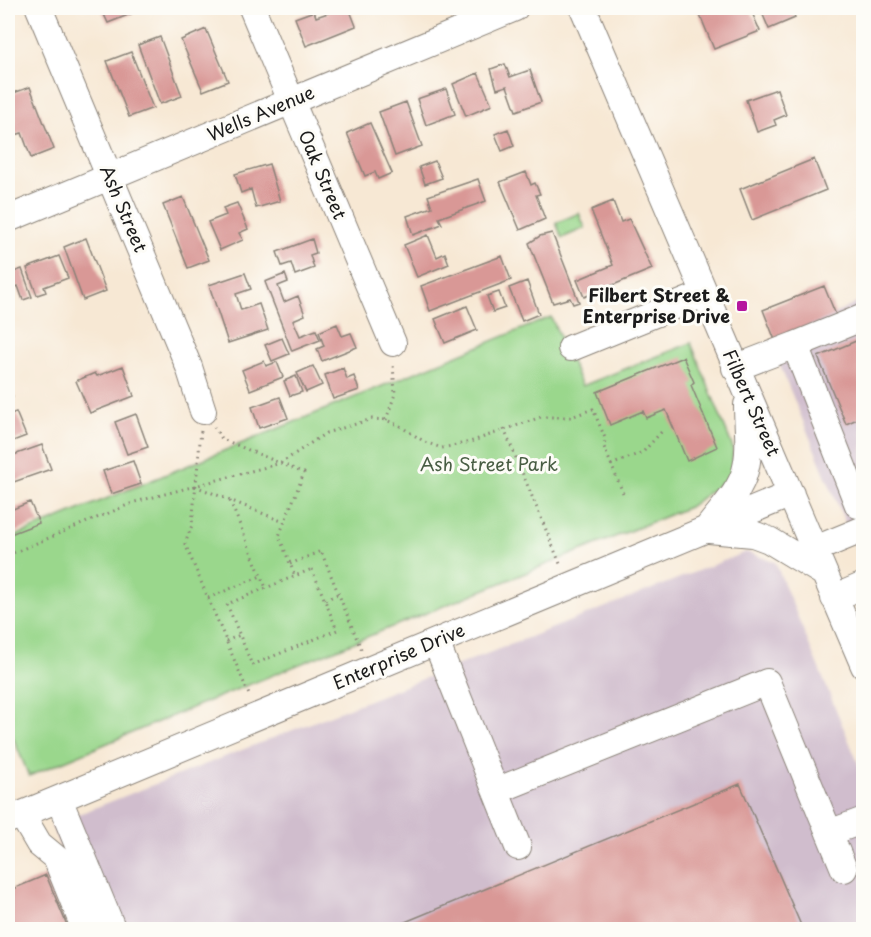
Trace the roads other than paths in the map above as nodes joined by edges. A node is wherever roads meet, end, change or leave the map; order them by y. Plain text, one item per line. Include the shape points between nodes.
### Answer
1 (39, 8) edge
2 (252, 8) edge
3 (515, 8) edge
4 (583, 8) edge
5 (291, 102) junction
6 (110, 177) junction
7 (8, 219) edge
8 (704, 294) junction
9 (864, 317) edge
10 (393, 343) road end
11 (795, 345) junction
12 (571, 348) dead end
13 (735, 368) junction
14 (747, 394) junction
15 (203, 411) road end
16 (791, 494) junction
17 (861, 517) edge
18 (706, 530) junction
19 (818, 561) junction
20 (864, 585) edge
21 (834, 598) junction
22 (436, 642) junction
23 (864, 666) edge
24 (496, 791) junction
25 (59, 799) junction
26 (15, 817) edge
27 (864, 820) edge
28 (830, 833) junction
29 (518, 847) dead end
30 (844, 869) dead end
31 (85, 930) edge
32 (113, 930) edge

1 - 6 street, Ash Street
2 - 5 street, Oak Street
3 - 5 street, Wells Avenue
4 - 8 street, Filbert Street
5 - 6 street, Wells Avenue
5 - 10 street, Oak Street
6 - 7 street, Wells Avenue
6 - 15 street, Ash Street via 189,367
8 - 12 street
8 - 13 street, Filbert Street
9 - 11 street
11 - 13 street
11 - 17 street
13 - 14 street, Filbert Street
14 - 16 street, Filbert Street
14 - 18 street via 745,472
16 - 18 street, Enterprise Drive
16 - 19 street, Filbert Street
17 - 19 street
18 - 19 street via 753,534
18 - 22 street, Enterprise Drive
19 - 21 street, Filbert Street
20 - 21 street
21 - 23 street, Filbert Street
22 - 24 street
22 - 25 street, Enterprise Drive
24 - 28 street via 767,682
24 - 29 street
25 - 26 street, Enterprise Drive
25 - 32 street
26 - 31 street via 56,858
27 - 28 street
28 - 30 street

